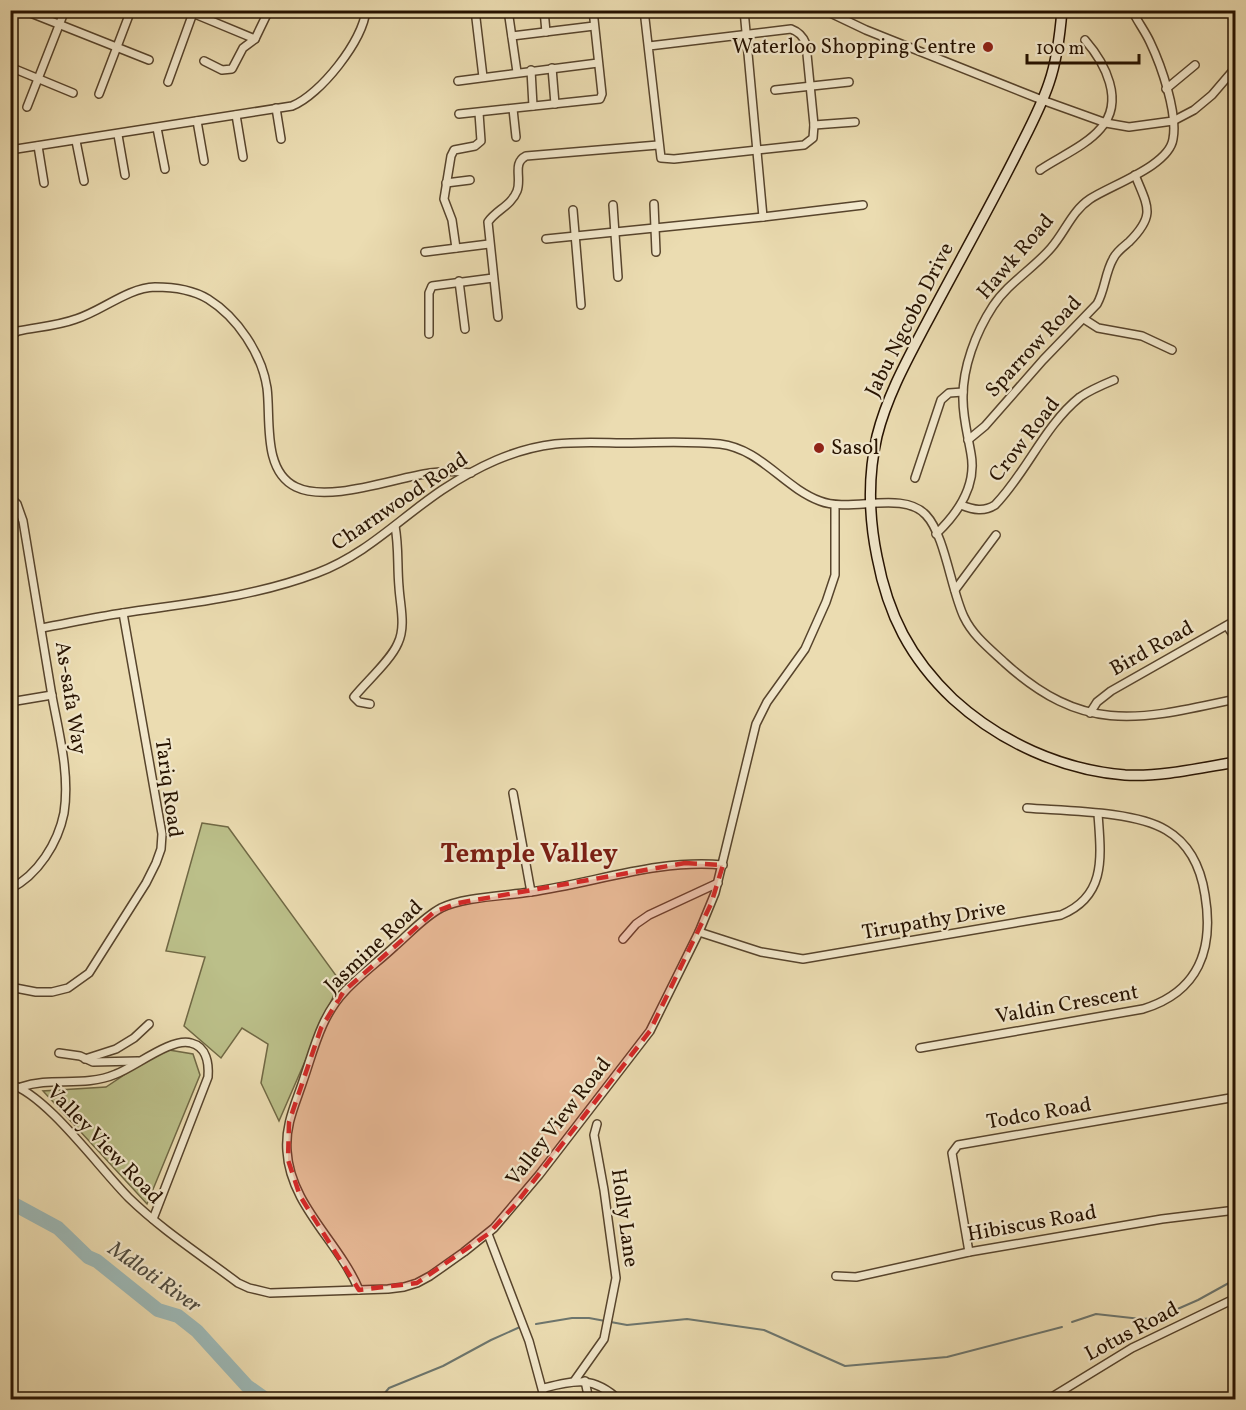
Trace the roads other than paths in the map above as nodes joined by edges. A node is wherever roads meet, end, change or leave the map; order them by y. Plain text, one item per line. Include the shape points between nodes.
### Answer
1 (23, 10) edge
2 (65, 10) edge
3 (131, 10) edge
4 (269, 10) edge
5 (366, 10) edge
6 (475, 10) edge
7 (508, 10) edge
8 (544, 10) edge
9 (593, 10) edge
10 (644, 10) edge
11 (744, 10) edge
12 (824, 10) edge
13 (1062, 10) edge
14 (1132, 10) edge
15 (189, 12) edge
16 (60, 26) junction
17 (594, 26) junction
18 (546, 32) junction
19 (747, 34) junction
20 (512, 36) junction
21 (255, 39) junction
22 (1085, 40) dead end
23 (117, 46) junction
24 (649, 46) junction
25 (148, 60) dead end
26 (204, 61) dead end
27 (598, 63) junction
28 (1195, 65) dead end
29 (10, 67) edge
30 (1236, 67) edge
31 (552, 68) junction
32 (531, 70) junction
33 (516, 72) junction
34 (483, 77) junction
35 (39, 79) junction
36 (458, 81) dead end
37 (168, 82) dead end
38 (849, 82) dead end
39 (810, 86) junction
40 (1166, 89) junction
41 (775, 90) dead end
42 (73, 93) dead end
43 (99, 94) dead end
44 (1042, 100) junction
45 (555, 104) junction
46 (533, 106) junction
47 (27, 107) dead end
48 (276, 108) junction
49 (513, 109) junction
50 (479, 113) junction
51 (459, 114) dead end
52 (236, 115) junction
53 (197, 121) junction
54 (1173, 121) junction
55 (855, 122) dead end
56 (1106, 123) junction
57 (814, 125) junction
58 (157, 128) junction
59 (118, 135) junction
60 (516, 137) dead end
61 (281, 139) dead end
62 (76, 141) junction
63 (658, 145) junction
64 (38, 146) junction
65 (10, 150) edge
66 (757, 150) junction
67 (243, 157) dead end
68 (204, 161) dead end
69 (165, 169) dead end
70 (1040, 170) dead end
71 (125, 175) dead end
72 (1135, 175) junction
73 (470, 180) dead end
74 (84, 181) dead end
75 (44, 183) dead end
76 (446, 183) junction
77 (654, 204) dead end
78 (613, 205) dead end
79 (863, 205) dead end
80 (573, 210) dead end
81 (763, 217) junction
82 (654, 228) junction
83 (615, 232) junction
84 (574, 236) junction
85 (546, 239) dead end
86 (489, 244) junction
87 (456, 248) junction
88 (425, 252) dead end
89 (656, 252) dead end
90 (618, 277) dead end
91 (493, 278) junction
92 (459, 281) junction
93 (581, 305) dead end
94 (498, 317) dead end
95 (1084, 319) junction
96 (465, 329) dead end
97 (429, 334) dead end
98 (10, 336) edge
99 (1172, 350) dead end
100 (1114, 380) dead end
101 (963, 392) junction
102 (968, 441) junction
103 (471, 473) junction
104 (915, 478) dead end
105 (10, 497) edge
106 (872, 504) junction
107 (835, 505) junction
108 (962, 505) junction
109 (395, 526) junction
110 (936, 534) junction
111 (996, 535) dead end
112 (955, 590) junction
113 (123, 613) junction
114 (1236, 620) edge
115 (1227, 626) junction
116 (42, 628) junction
117 (1236, 639) edge
118 (52, 695) junction
119 (1236, 699) edge
120 (10, 702) edge
121 (370, 704) dead end
122 (1089, 713) junction
123 (1236, 762) edge
124 (513, 793) dead end
125 (1027, 808) dead end
126 (1098, 814) junction
127 (723, 864) junction
128 (718, 883) junction
129 (10, 889) edge
130 (531, 892) junction
131 (699, 932) junction
132 (623, 939) dead end
133 (10, 987) edge
134 (149, 1024) dead end
135 (920, 1048) dead end
136 (58, 1053) dead end
137 (85, 1059) junction
138 (141, 1061) junction
139 (10, 1084) edge
140 (21, 1087) junction
141 (1236, 1097) edge
142 (597, 1124) dead end
143 (1236, 1210) edge
144 (153, 1219) junction
145 (488, 1234) junction
146 (969, 1252) junction
147 (836, 1276) dead end
148 (359, 1290) junction
149 (1236, 1298) edge
150 (575, 1380) junction
151 (585, 1381) junction
152 (544, 1388) junction
153 (545, 1400) edge
154 (589, 1400) edge
155 (620, 1400) edge
156 (1047, 1400) edge

1 - 16 street
2 - 16 street
3 - 23 street
4 - 21 street
5 - 48 street via 355,41 318,87 298,104
6 - 34 street
7 - 20 street
8 - 18 street
9 - 17 street
10 - 24 street
11 - 19 street
12 - 44 street
13 - 44 main road, Jabu Ngcobo Drive via 1056,55
14 - 40 street, Hawk Road via 1154,51
15 - 21 street
15 - 37 street
16 - 23 street
16 - 35 street
17 - 18 street
17 - 27 street
18 - 20 street
19 - 24 street
19 - 39 street via 791,29 800,34 806,44
19 - 66 street
20 - 33 street
21 - 26 street via 243,48 229,71
22 - 56 street via 1112,89
23 - 25 street
23 - 43 street
24 - 63 street
27 - 31 street
27 - 45 street via 600,99
28 - 40 street
29 - 35 street
30 - 54 street via 1203,104
31 - 32 street
31 - 45 street
32 - 33 street
32 - 46 street
33 - 34 street
34 - 36 street
35 - 42 street
35 - 47 street
38 - 39 street
39 - 41 street
39 - 57 street
40 - 54 street, Hawk Road
44 - 56 street
44 - 106 main road, Jabu Ngcobo Drive via 893,388 873,460
45 - 46 street
46 - 49 street
48 - 52 street
48 - 61 street
49 - 50 street
49 - 60 street
50 - 51 street
50 - 76 street via 481,141 476,146 454,150
52 - 53 street
52 - 67 street
53 - 58 street
53 - 68 street
54 - 56 street via 1129,127
54 - 72 street, Hawk Road via 1173,139 1165,154
55 - 57 street
56 - 70 street via 1094,136
57 - 66 street via 808,144
58 - 59 street
58 - 69 street
59 - 62 street
59 - 71 street
62 - 64 street
62 - 74 street
63 - 66 street via 659,156 664,160
63 - 86 street via 524,157 518,164 515,195 488,222
64 - 65 street
64 - 75 street
66 - 81 street
72 - 95 street, Sparrow Road via 1147,206 1147,220 1112,260 1101,296
72 - 101 street, Hawk Road via 1081,206 1053,246 995,303 977,336
73 - 76 street
76 - 87 street via 444,199
77 - 82 street
78 - 83 street
79 - 81 street
80 - 84 street
81 - 82 street
82 - 83 street
82 - 89 street
83 - 84 street
83 - 90 street
84 - 85 street
84 - 93 street
86 - 87 street
86 - 91 street
87 - 88 street
91 - 92 street
91 - 94 street
92 - 96 street
92 - 97 street via 430,288
95 - 99 street via 1098,328 1142,336
95 - 102 street, Sparrow Road
98 - 103 street via 75,320 141,289 166,287 194,293 207,298 227,315 257,356 267,388 273,458 295,487 318,493 436,472
100 - 108 street, Crow Road via 1071,405 995,504 983,510
101 - 102 street, Hawk Road
101 - 104 street via 949,393 941,400
102 - 108 street, Hawk Road via 971,474
103 - 107 street, Charnwood Road via 505,456 559,444 723,444 755,456 804,493
103 - 109 street, Charnwood Road
105 - 116 street, As-safa Way via 23,521
106 - 107 street, Charnwood Road
106 - 110 street, Charnwood Road via 915,507 926,515
106 - 123 main road, Jabu Ngcobo Drive via 875,546 892,615 915,657 939,685 980,721 1037,753 1097,771 1127,775 1161,773
107 - 127 street, Valley View Road via 832,586 805,649 759,718
108 - 110 street, Hawk Road
109 - 113 street, Charnwood Road via 344,562 291,582 234,597
109 - 121 street via 402,632 391,655 354,698
110 - 112 street, Charnwood Road
111 - 112 street
112 - 122 street, Charnwood Road via 970,628 991,650 1038,690
113 - 116 street, Charnwood Road
113 - 133 street, Tariq Road via 162,834 161,849 146,883 89,973 68,988 52,992
114 - 115 street, Bird Road
115 - 117 street
115 - 122 street, Bird Road via 1111,691
116 - 118 street, As-safa Way
118 - 120 street
118 - 129 street, As-safa Way via 65,774 64,813 47,856
119 - 122 street, Charnwood Road via 1138,716
124 - 130 street
125 - 126 street, Valdin Crescent
126 - 131 street, Tirupathy Drive via 1101,847 1097,878 1087,898 1061,915 803,959 761,952
126 - 135 street, Valdin Crescent via 1152,823 1175,836 1190,853 1204,887 1209,929 1204,957 1190,980 1167,1000 1143,1010
127 - 128 street, Valley View Road
127 - 130 street, Jasmine Road via 673,865
128 - 131 street, Valley View Road
128 - 132 street via 649,915
130 - 148 street, Jasmine Road via 458,903 434,912 344,992 321,1028 291,1112 287,1151 300,1196 348,1266
131 - 145 street, Valley View Road via 642,1044
134 - 137 street via 116,1049
136 - 137 street
137 - 138 street
138 - 140 street via 90,1082
138 - 144 street via 171,1046 191,1042 205,1054 208,1068 208,1077
139 - 140 street
140 - 144 street, Valley View Road via 42,1103
141 - 146 street, Todco Road via 958,1145 952,1153
142 - 150 street, Holly Lane via 594,1135 617,1273 602,1345
143 - 146 street, Hibiscus Road
144 - 148 street, Valley View Road via 249,1288 270,1293
145 - 148 street, Valley View Road via 417,1283
145 - 152 street
146 - 147 street, Hibiscus Road via 856,1277
149 - 156 street, Lotus Road via 1132,1348
150 - 151 street
150 - 152 street
151 - 154 street
151 - 155 street via 608,1389
152 - 153 street

